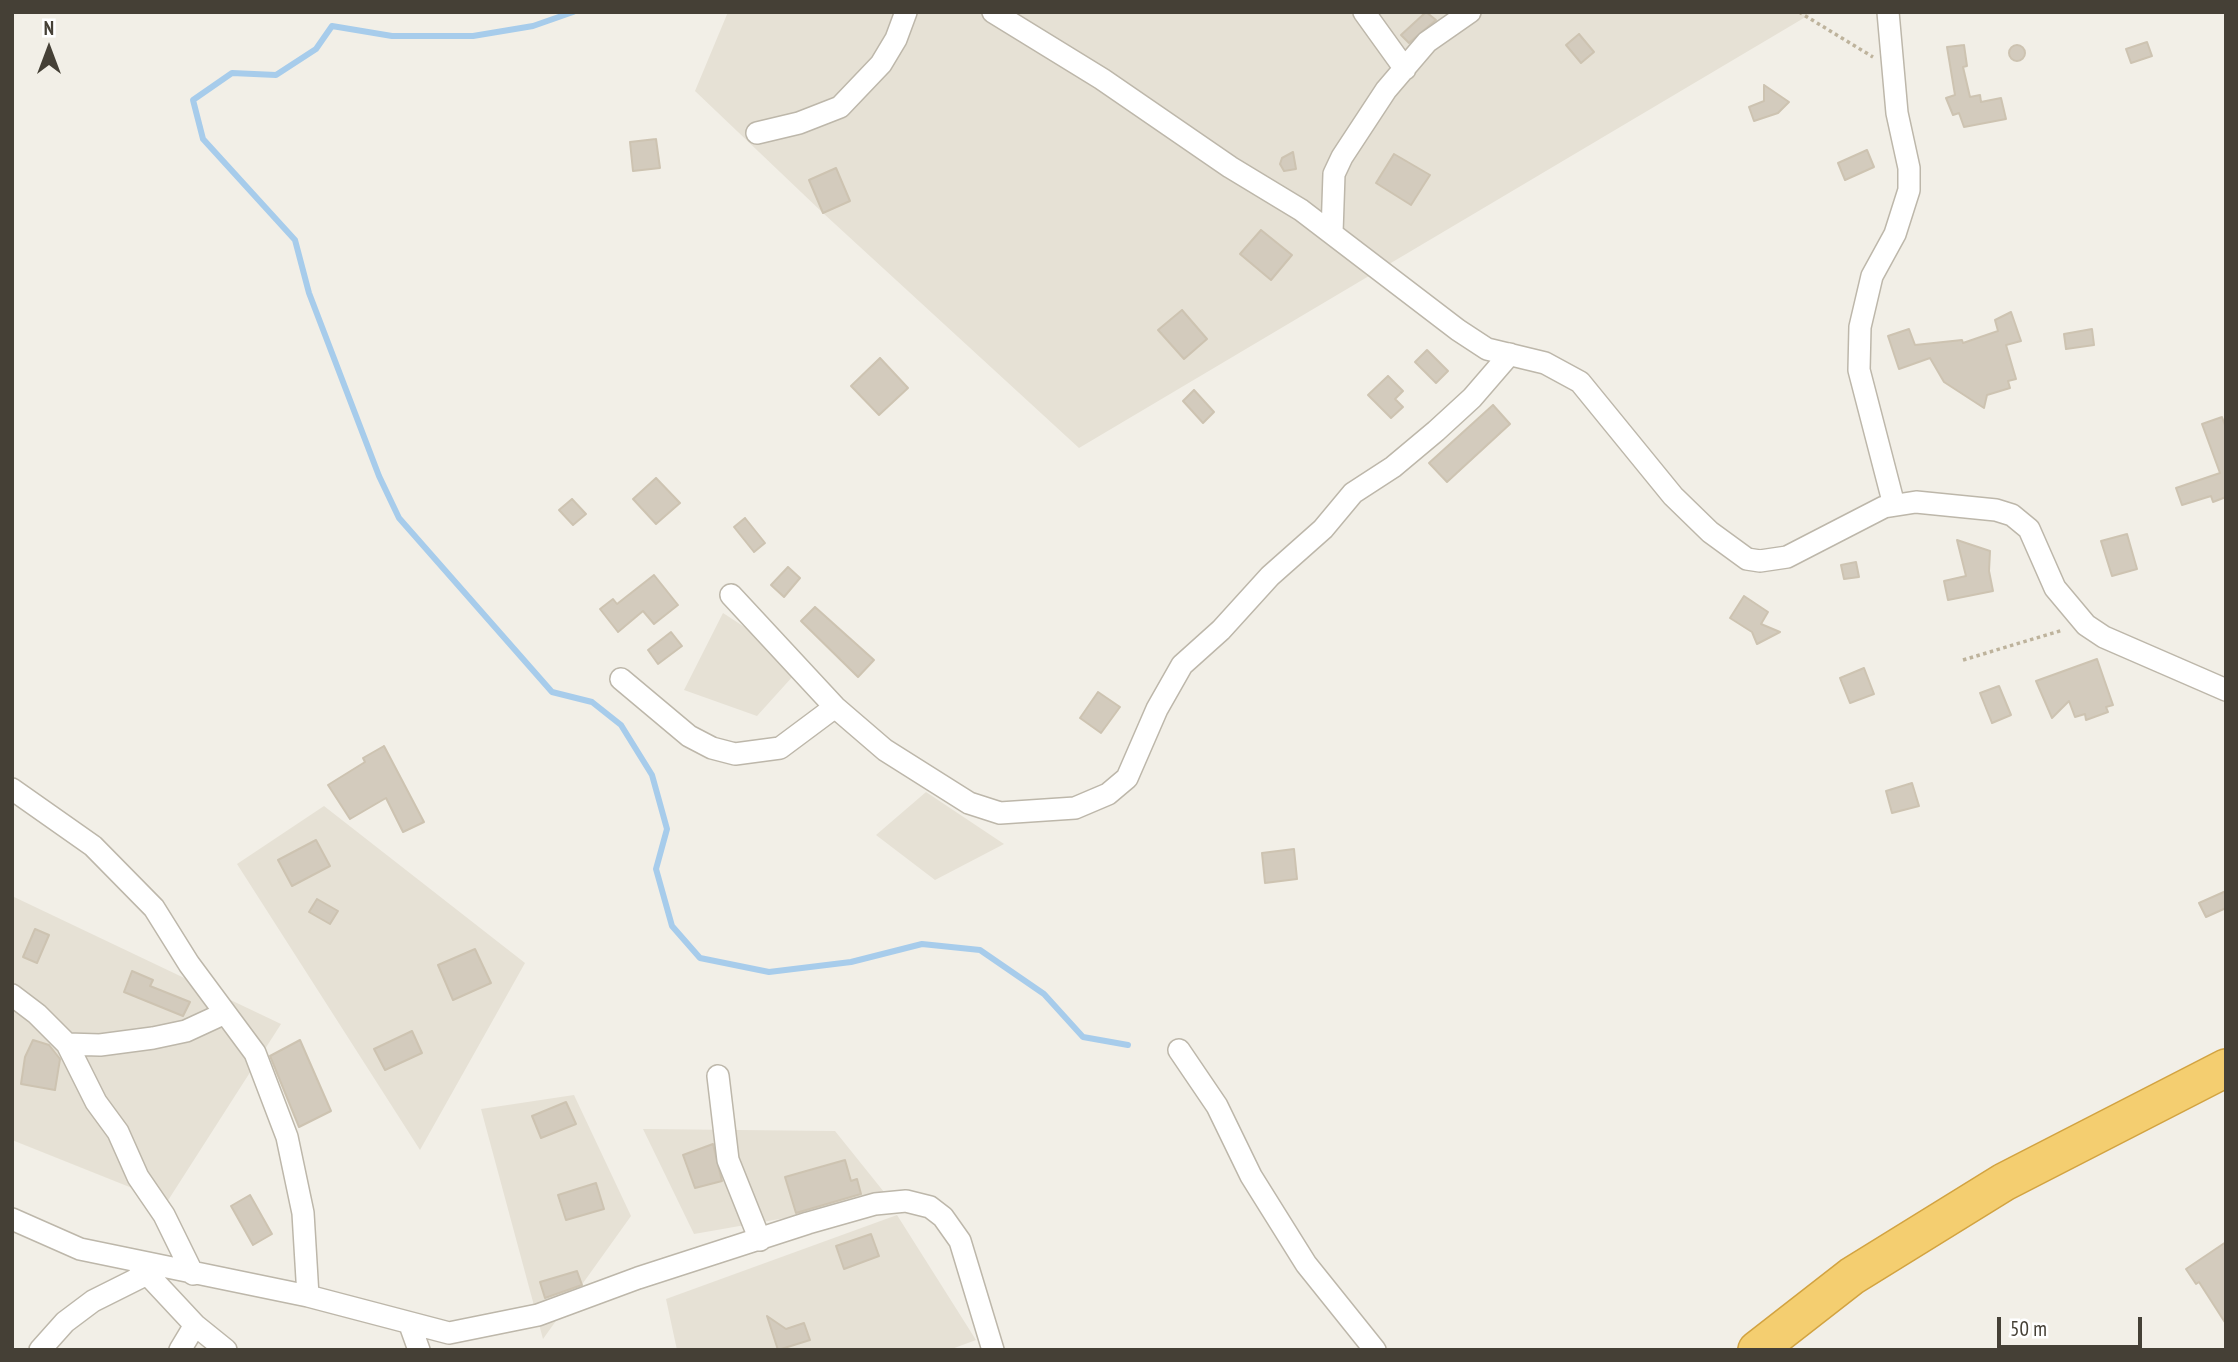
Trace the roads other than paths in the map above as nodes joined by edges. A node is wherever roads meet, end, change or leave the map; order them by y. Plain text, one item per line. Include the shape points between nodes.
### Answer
1 (906, 12) edge
2 (993, 12) edge
3 (1364, 12) edge
4 (1470, 12) edge
5 (1888, 12) edge
6 (1017, 21) edge
7 (1405, 69) junction
8 (757, 133) dead end
9 (1332, 233) junction
10 (1510, 354) junction
11 (1894, 505) junction
12 (731, 595) dead end
13 (621, 679) dead end
14 (2226, 690) edge
15 (835, 707) junction
16 (12, 789) edge
17 (12, 995) edge
18 (225, 1013) junction
19 (67, 1044) junction
20 (1179, 1050) dead end
21 (2226, 1068) edge
22 (718, 1076) dead end
23 (12, 1219) edge
24 (760, 1240) junction
25 (141, 1268) junction
26 (193, 1274) junction
27 (308, 1296) junction
28 (195, 1325) junction
29 (410, 1325) junction
30 (40, 1350) edge
31 (180, 1350) edge
32 (226, 1350) edge
33 (419, 1350) edge
34 (993, 1350) edge
35 (1375, 1350) edge
36 (1757, 1350) edge

1 - 8 street via 881,64 840,107
2 - 6 street
3 - 7 street
4 - 7 street via 1427,42
5 - 11 street via 1909,190 1895,234 1872,276 1860,327 1858,370
6 - 9 street
7 - 9 street via 1334,174
9 - 10 street via 1458,330 1487,349
10 - 11 street via 1558,368 1580,382 1673,496 1747,559 1787,557
10 - 15 street via 1436,431 1353,493 1323,529 1182,665 1127,778 1108,794 1075,808 1034,813 1000,813 979,807 885,750
11 - 14 street via 1916,502 2012,515 2029,529 2055,588 2086,625
12 - 15 street
13 - 15 street via 689,736 735,754 780,748
16 - 18 street via 93,846 154,908
17 - 19 street
18 - 19 street via 186,1031 153,1038
18 - 27 street via 255,1053 288,1137 303,1213
19 - 26 street
20 - 35 street via 1217,1106 1251,1176 1306,1264
21 - 36 highway via 2004,1182 1852,1276
22 - 24 street via 728,1160
23 - 25 street via 80,1249
24 - 29 street via 538,1315 486,1328 449,1333
24 - 34 street via 875,1205 906,1201 930,1207 960,1241
25 - 26 street
25 - 28 street
25 - 30 street via 65,1322
26 - 27 street
27 - 29 street
28 - 31 street
28 - 32 street
29 - 33 street

